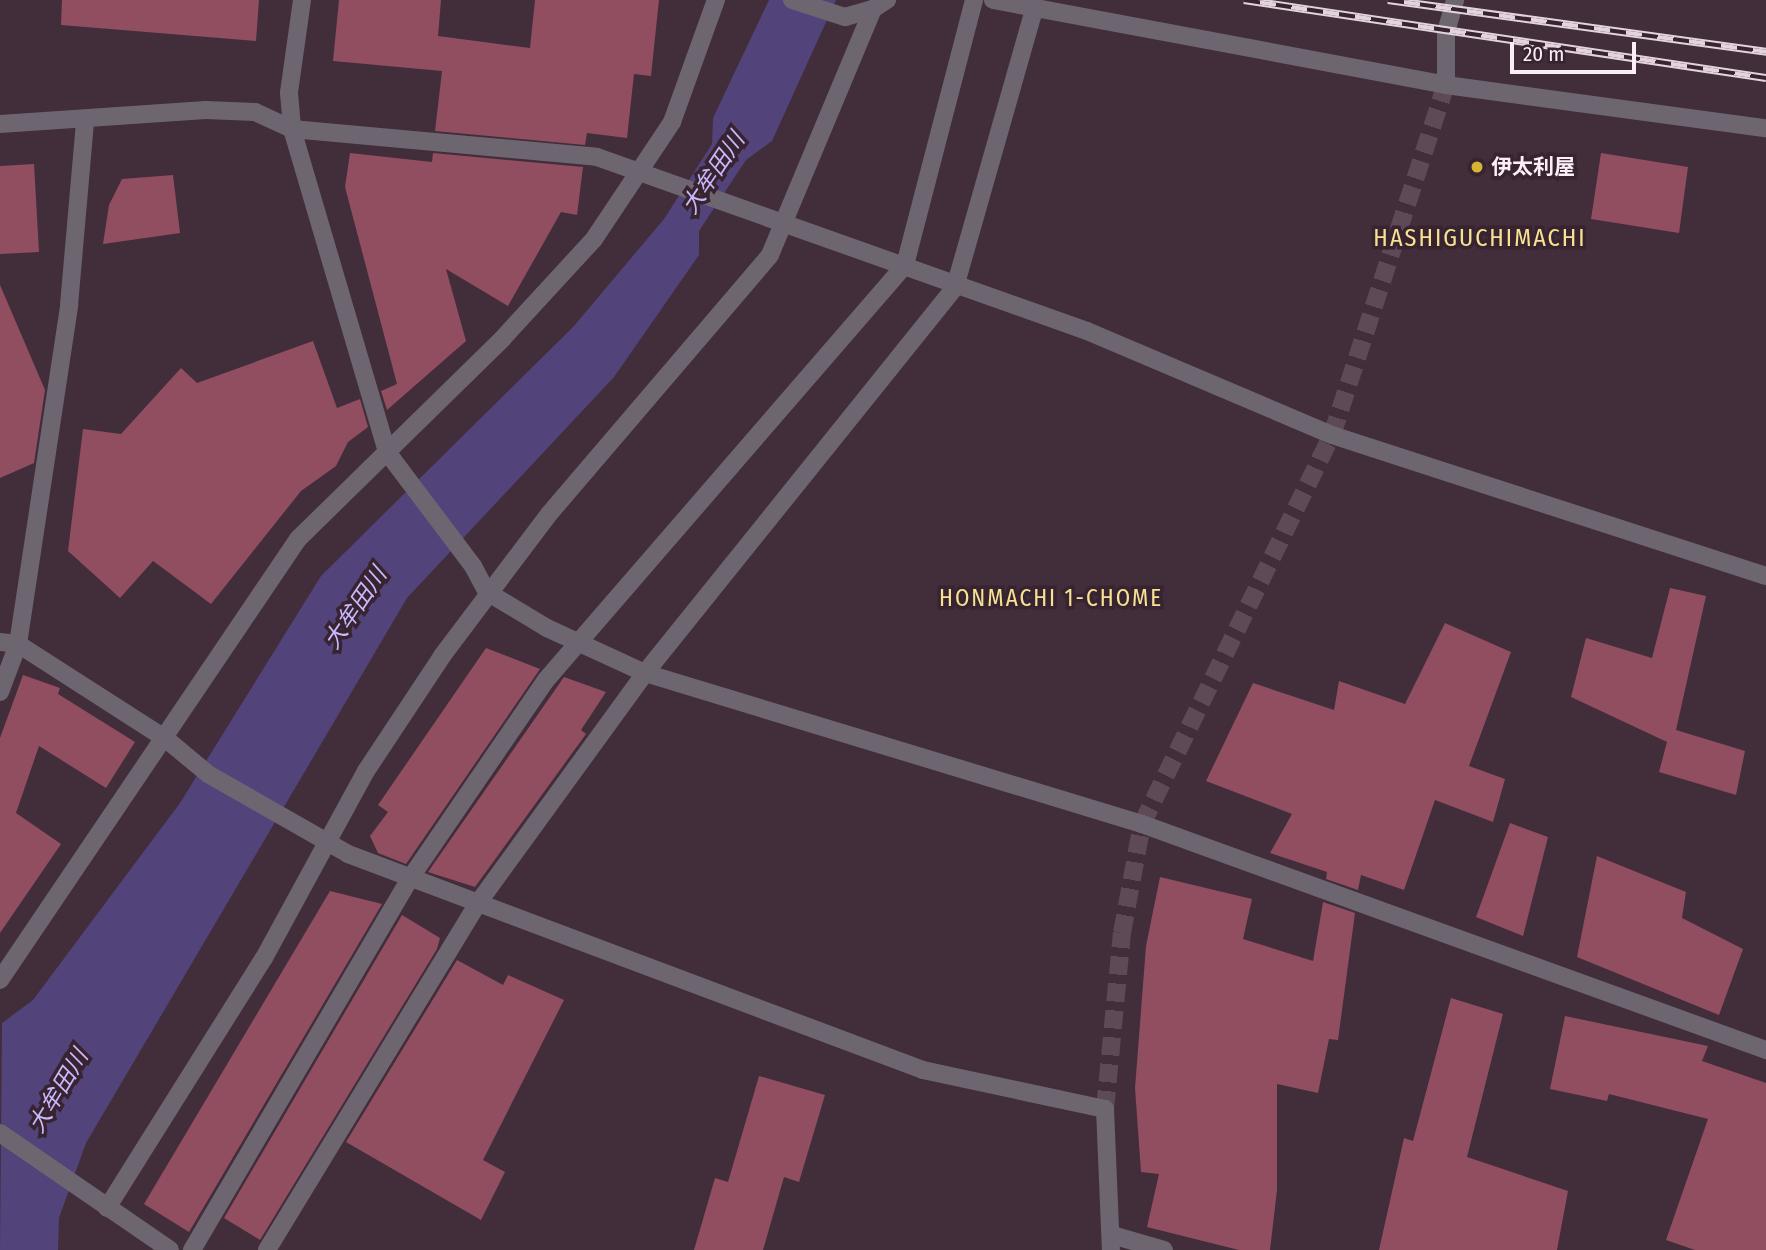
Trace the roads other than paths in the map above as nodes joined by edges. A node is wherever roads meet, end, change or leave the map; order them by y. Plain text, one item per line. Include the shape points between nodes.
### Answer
1 (302, 0) edge
2 (716, 0) edge
3 (792, 0) edge
4 (974, 0) edge
5 (993, 0) edge
6 (1455, 0) edge
7 (880, 5) edge
8 (1035, 7) junction
9 (1446, 85) junction
10 (85, 121) junction
11 (0, 124) edge
12 (1766, 128) edge
13 (292, 130) junction
14 (639, 173) junction
15 (786, 223) junction
16 (905, 265) junction
17 (955, 287) junction
18 (387, 452) junction
19 (1766, 576) edge
20 (487, 592) junction
21 (576, 640) junction
22 (9, 643) edge
23 (646, 673) junction
24 (0, 692) edge
25 (166, 739) junction
26 (326, 844) junction
27 (411, 877) junction
28 (478, 903) junction
29 (0, 980) edge
30 (1766, 1050) edge
31 (0, 1133) edge
32 (107, 1208) junction
33 (1111, 1242) edge
34 (170, 1250) edge
35 (192, 1250) edge
36 (267, 1250) edge
37 (1164, 1250) edge

1 - 13 street via 289,93
2 - 14 street via 672,122
3 - 7 street via 845,17
4 - 16 street
5 - 8 street
6 - 9 street via 1446,32
7 - 15 street
8 - 9 street
8 - 17 street
9 - 12 street
10 - 11 street
10 - 13 street via 206,110 255,112
10 - 22 street via 69,305
13 - 14 street via 597,157
13 - 18 street
14 - 15 street
14 - 18 street via 594,239
15 - 16 street
15 - 20 street via 770,255
16 - 17 street
16 - 21 street
17 - 19 street via 1087,331 1332,435
17 - 23 street
18 - 20 street via 473,566
18 - 25 street via 298,539
20 - 21 street
20 - 26 street via 366,771
21 - 23 street
21 - 27 street
22 - 24 street
22 - 25 street
23 - 28 street
23 - 30 street via 1142,824
25 - 26 street via 208,774
25 - 29 street
26 - 27 street
26 - 32 street via 264,958
27 - 28 street
27 - 35 street
28 - 33 street via 923,1070 1105,1109
28 - 36 street
31 - 32 street
32 - 34 street
33 - 37 street

